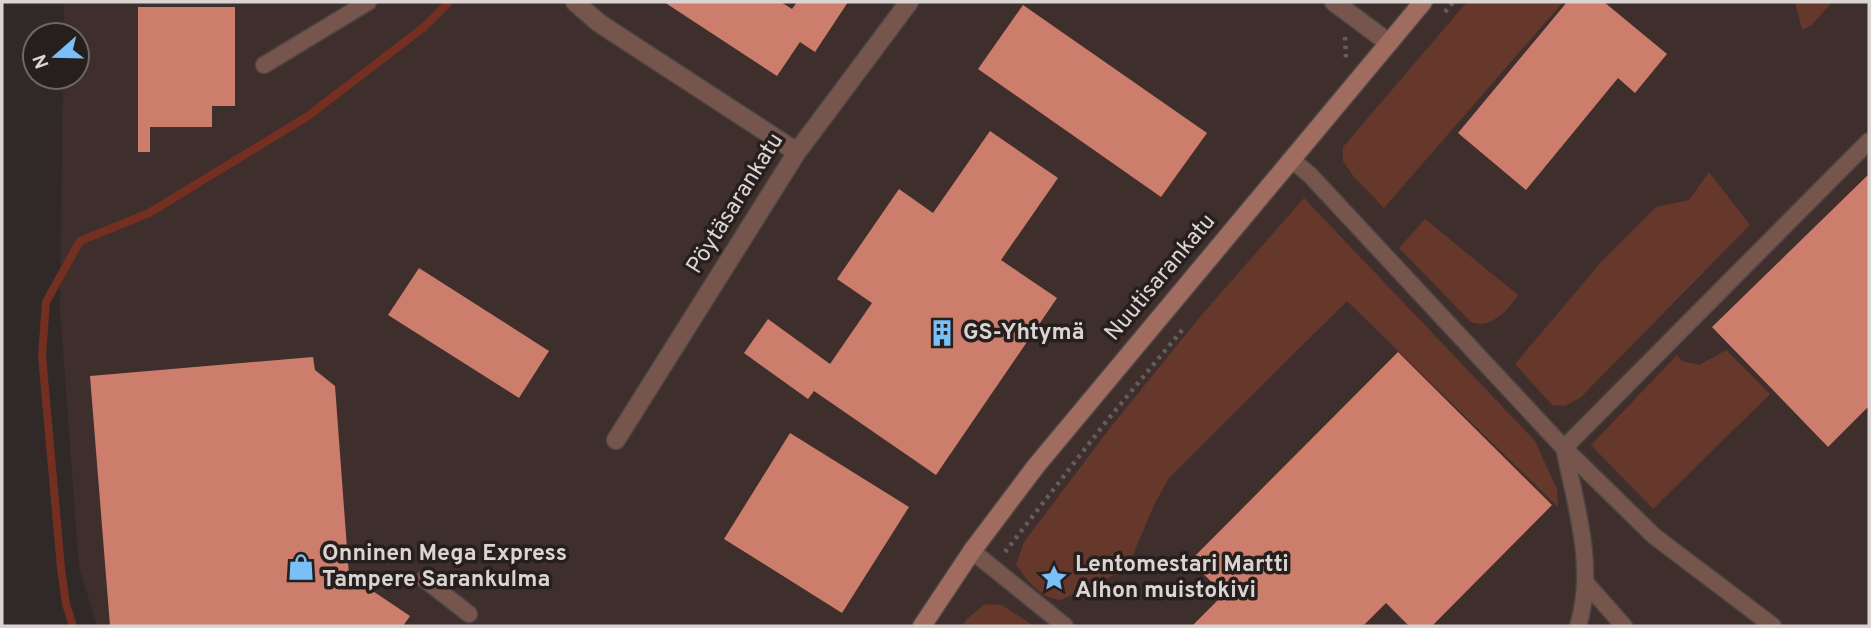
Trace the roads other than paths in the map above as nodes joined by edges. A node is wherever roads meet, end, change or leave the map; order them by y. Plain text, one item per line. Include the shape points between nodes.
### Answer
1 (369, 2) edge
2 (575, 2) edge
3 (909, 2) edge
4 (1334, 2) edge
5 (1423, 2) edge
6 (1389, 43) junction
7 (264, 65) dead end
8 (1869, 141) edge
9 (797, 152) junction
10 (1292, 160) junction
11 (616, 440) dead end
12 (1564, 448) junction
13 (972, 551) junction
14 (424, 579) dead end
15 (1585, 582) junction
16 (469, 614) dead end
17 (922, 626) edge
18 (1065, 626) edge
19 (1578, 626) edge
20 (1624, 626) edge
21 (1773, 626) edge

1 - 7 lane
2 - 9 street via 599,23
3 - 9 street, Pöytäsarankatu
4 - 6 street
5 - 6 main road, Nuutisarankatu
6 - 10 main road, Nuutisarankatu
8 - 12 lane
9 - 11 street, Pöytäsarankatu
10 - 12 lane
10 - 13 main road, Nuutisarankatu via 1036,467
12 - 15 lane via 1585,552
12 - 21 lane via 1654,536
13 - 17 main road, Nuutisarankatu
13 - 18 lane
14 - 16 lane
15 - 19 lane
15 - 20 lane

